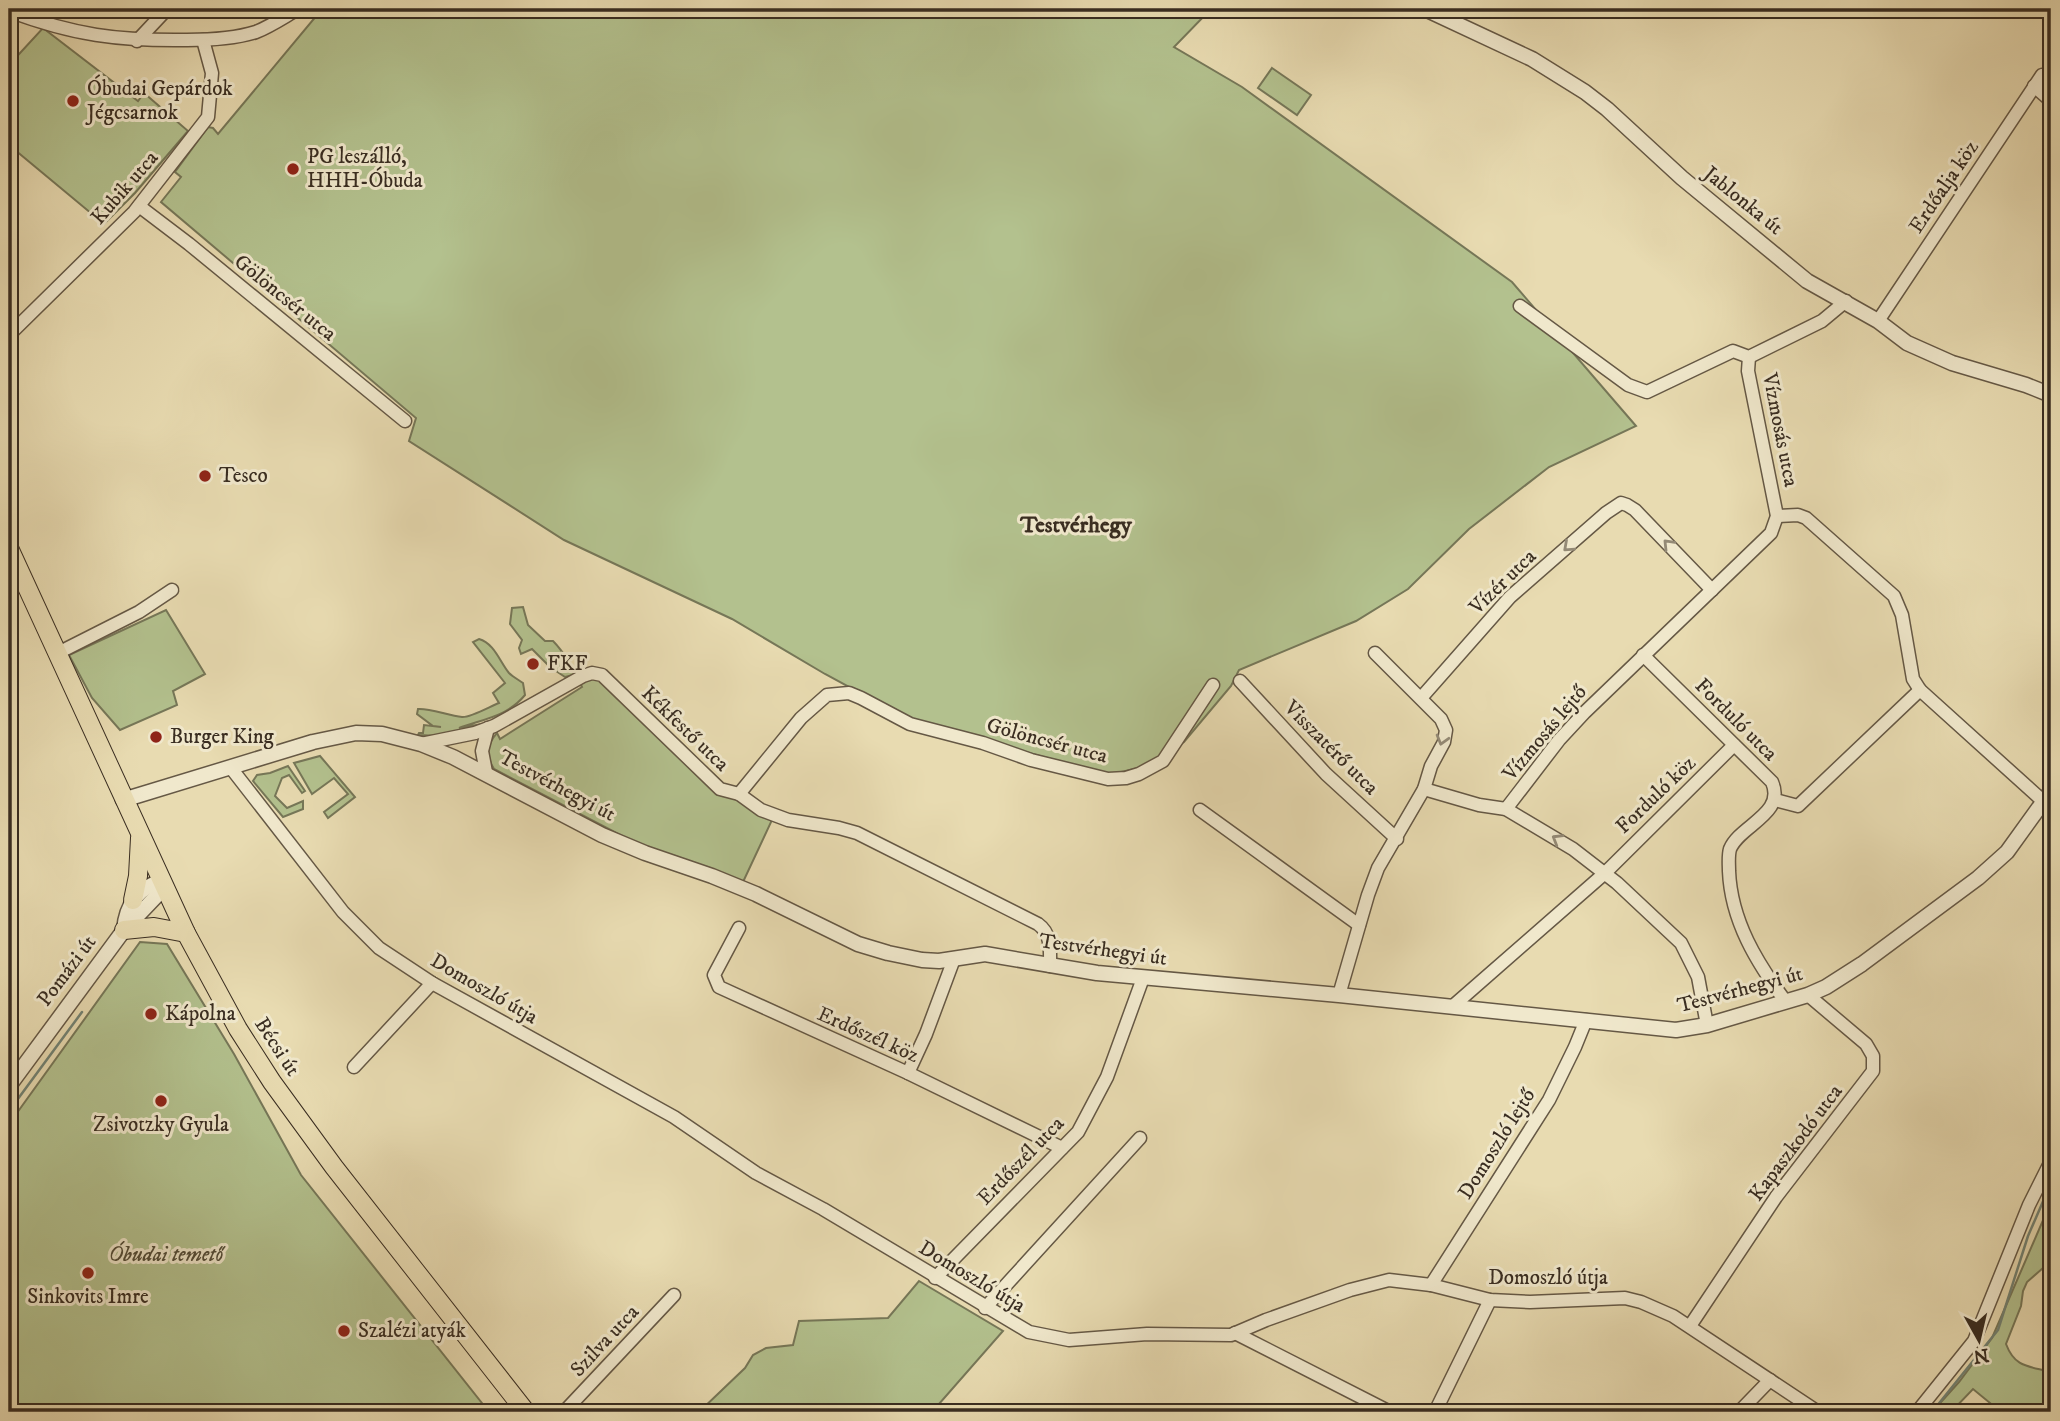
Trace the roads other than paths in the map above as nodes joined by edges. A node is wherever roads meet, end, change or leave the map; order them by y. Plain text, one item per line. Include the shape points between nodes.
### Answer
1 (43, 9) edge
2 (167, 9) edge
3 (298, 9) edge
4 (1425, 9) edge
5 (9, 11) edge
6 (1455, 15) edge
7 (36, 21) junction
8 (203, 40) junction
9 (137, 41) junction
10 (2051, 101) edge
11 (139, 206) junction
12 (1846, 301) junction
13 (1520, 306) dead end
14 (1878, 321) junction
15 (9, 335) edge
16 (1749, 357) junction
17 (2051, 395) edge
18 (405, 421) dead end
19 (1777, 516) junction
20 (9, 548) edge
21 (172, 590) dead end
22 (1712, 590) junction
23 (1375, 653) dead end
24 (56, 654) junction
25 (1643, 654) junction
26 (1240, 681) dead end
27 (1213, 685) dead end
28 (1920, 690) junction
29 (1421, 698) junction
30 (488, 728) junction
31 (421, 744) junction
32 (1734, 745) junction
33 (231, 768) junction
34 (485, 772) junction
35 (1424, 789) junction
36 (739, 794) junction
37 (2047, 796) edge
38 (123, 800) junction
39 (1775, 800) junction
40 (1200, 810) dead end
41 (1506, 810) junction
42 (140, 835) junction
43 (1396, 839) junction
44 (1605, 873) junction
45 (163, 884) junction
46 (138, 905) junction
47 (1359, 925) junction
48 (154, 927) junction
49 (739, 928) dead end
50 (124, 930) junction
51 (186, 933) junction
52 (954, 959) junction
53 (1050, 966) junction
54 (1143, 978) junction
55 (432, 983) junction
56 (1339, 995) junction
57 (1808, 995) junction
58 (1786, 1002) junction
59 (1453, 1006) junction
60 (1586, 1020) junction
61 (1707, 1025) junction
62 (354, 1067) dead end
63 (908, 1073) junction
64 (9, 1086) edge
65 (1140, 1138) dead end
66 (1062, 1148) junction
67 (2051, 1161) edge
68 (935, 1278) junction
69 (1431, 1284) junction
70 (674, 1295) dead end
71 (1490, 1300) junction
72 (985, 1308) junction
73 (1690, 1326) junction
74 (1235, 1333) junction
75 (1770, 1380) junction
76 (526, 1412) edge
77 (564, 1412) edge
78 (1390, 1412) edge
79 (1435, 1412) edge
80 (1738, 1412) edge
81 (1818, 1412) edge
82 (1917, 1412) edge

1 - 7 street
2 - 9 street
3 - 8 street via 258,31
4 - 6 street, Jablonka út
5 - 7 street
6 - 12 street, Jablonka út via 1585,92 1796,272
7 - 9 street via 88,35
8 - 9 street
8 - 11 street, Kubik utca via 212,72 208,117
10 - 14 street, Erdőalja köz via 2038,81
11 - 15 street, Kubik utca
11 - 18 street, Gölöncsér utca
12 - 14 street, Jablonka út
12 - 16 street via 1822,321
13 - 16 street via 1628,385 1647,392 1733,351
14 - 17 street, Jablonka út via 1919,350
16 - 19 street, Vízmosás utca
19 - 22 street, Vízmosás lejtő via 1771,533
19 - 28 street, Vízmosás utca via 1807,518 1894,596 1902,615 1913,679
20 - 24 main road, Bécsi út
21 - 24 street
22 - 25 street, Vízmosás lejtő
22 -> 29 street, Vízér utca via 1635,510 1621,503 1510,597
23 - 29 street
24 - 38 main road, Bécsi út
25 - 32 street, Forduló utca
25 - 41 street, Vízmosás lejtő via 1559,740
26 - 43 street, Visszatérő utca via 1325,774
27 - 36 street, Gölöncsér utca via 1163,761 1139,774 1108,779 910,724 861,698 836,692 814,704
28 - 37 street, Vízmosás utca
28 - 39 street via 1798,806
29 -> 35 street via 1446,730
30 - 31 street, Kékfestő utca
30 - 34 street via 482,744
30 - 36 street, Kékfestő utca via 596,673 606,677 716,786
31 - 33 street, Testvérhegyi út via 356,733
31 - 34 street, Testvérhegyi út
32 - 39 street, Forduló utca via 1772,782
32 - 44 street, Forduló köz
33 - 38 street, Testvérhegyi út
33 - 55 street, Domoszló útja via 348,918 379,948
34 - 52 street, Testvérhegyi út via 602,835 756,894 858,944 922,960
35 - 41 street
35 - 43 street
36 - 53 street, Kékfestő utca via 761,810 788,820 858,833 1038,924 1046,930 1050,943
37 - 57 street, Testvérhegyi út via 2007,852 1978,878 1862,964
38 - 42 main road, Bécsi út
39 - 58 street via 1731,846 1730,878 1749,947
40 - 47 street
44 -> 41 street, Vízmosás lejtő
42 - 45 main road, Bécsi út
42 - 46 main road
43 - 47 street via 1378,868
44 - 59 street
44 - 61 street, Vízmosás lejtő via 1681,943 1698,977
45 - 46 street, Pomázi út via 145,887
45 - 51 main road, Bécsi út
46 - 48 street
46 - 50 street, Pomázi út
47 - 56 street
48 - 50 main road
48 - 51 main road
49 - 63 street, Erdőszél köz via 714,975 719,988
50 - 64 street, Pomázi út
51 - 76 main road, Bécsi út via 238,1029 279,1091
52 - 53 street, Testvérhegyi út via 985,954
52 - 63 street
53 - 54 street, Testvérhegyi út
54 - 56 street, Testvérhegyi út
54 - 66 street, Erdőszél utca via 1103,1086 1078,1132
55 - 62 street
55 - 68 street, Domoszló útja via 674,1117 756,1173
56 - 59 street, Testvérhegyi út
57 - 58 street, Testvérhegyi út
57 - 73 street, Kapaszkodó utca via 1866,1044 1873,1056 1873,1071 1776,1197
58 - 61 street, Testvérhegyi út
59 - 60 street, Testvérhegyi út
60 - 61 street, Testvérhegyi út via 1676,1030
60 - 69 street, Domoszló lejtő via 1549,1100
63 - 66 street, Erdőszél köz
65 - 72 street
66 - 68 street, Erdőszél utca
67 - 82 street via 1974,1341
68 - 72 street, Domoszló útja
69 - 71 street, Domoszló útja
69 - 74 street, Domoszló útja via 1371,1283
70 - 77 street, Szilva utca
71 - 73 street, Domoszló útja via 1625,1298
71 - 79 street
72 - 74 street, Domoszló útja via 1029,1332 1060,1340
73 - 75 street, Domoszló útja
74 - 78 street
75 - 80 street
75 - 81 street, Domoszló útja

